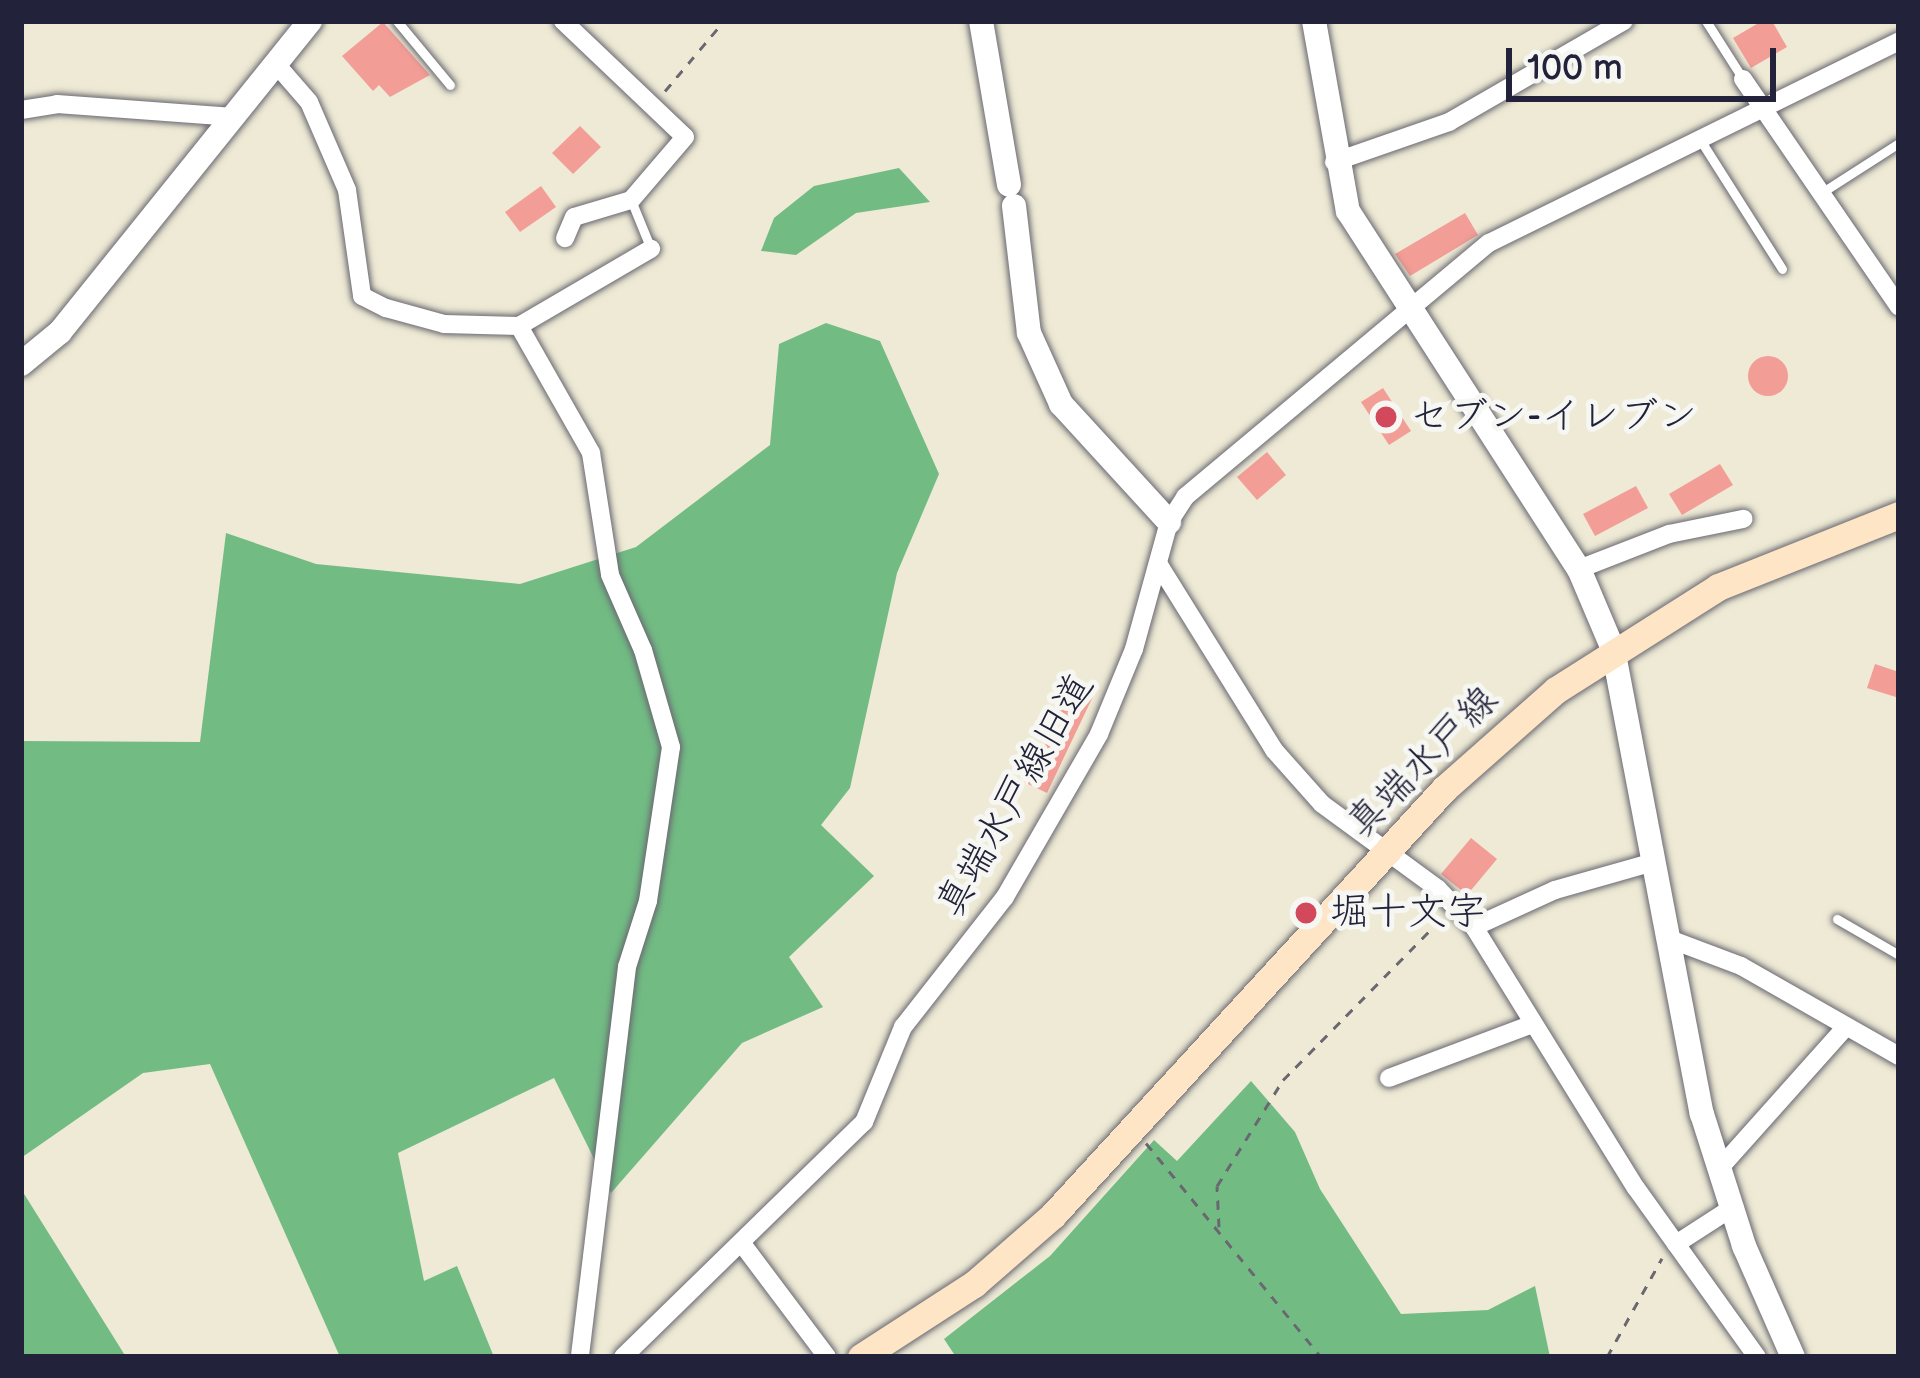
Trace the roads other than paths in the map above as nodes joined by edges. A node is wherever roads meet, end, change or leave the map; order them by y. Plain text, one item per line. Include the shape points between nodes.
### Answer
1 (310, 21) edge
2 (398, 21) edge
3 (562, 21) edge
4 (981, 21) edge
5 (1314, 21) edge
6 (1624, 21) edge
7 (1706, 21) edge
8 (1899, 41) edge
9 (277, 64) junction
10 (1743, 79) joint
11 (450, 85) dead end
12 (21, 110) edge
13 (1763, 110) junction
14 (234, 117) junction
15 (1699, 138) junction
16 (1899, 143) edge
17 (1334, 162) junction
18 (1817, 196) junction
19 (631, 200) junction
20 (565, 238) dead end
21 (651, 249) joint
22 (1782, 268) dead end
23 (1899, 307) edge
24 (1406, 309) junction
25 (519, 326) junction
26 (21, 364) edge
27 (1899, 514) edge
28 (1743, 519) dead end
29 (1169, 522) junction
30 (1159, 566) junction
31 (1580, 569) junction
32 (1613, 649) junction
33 (1389, 850) junction
34 (1654, 862) junction
35 (1837, 919) dead end
36 (1474, 927) junction
37 (1667, 938) junction
38 (1899, 955) edge
39 (1533, 1024) junction
40 (1845, 1028) junction
41 (1899, 1029) edge
42 (1893, 1052) edge
43 (1389, 1078) dead end
44 (1718, 1170) junction
45 (1730, 1209) junction
46 (1676, 1244) junction
47 (743, 1245) junction
48 (580, 1357) edge
49 (623, 1357) edge
50 (827, 1357) edge
51 (861, 1357) edge
52 (1757, 1357) edge
53 (1793, 1357) edge

1 - 9 street
2 - 11 lane
3 - 19 street via 685,137
4 - 29 street via 1029,333 1083,436
5 - 17 street
6 - 17 street via 1449,122
7 - 10 lane
8 - 13 street, 真端水戸線旧道
9 - 14 street
9 - 25 street via 309,102 347,190 362,296 445,324
10 - 13 street
12 - 14 street via 57,104
13 - 15 street, 真端水戸線旧道
13 - 18 street
14 - 26 street via 60,332
15 - 22 lane
15 - 24 street, 真端水戸線旧道 via 1520,224
16 - 18 lane
17 - 24 street via 1348,211
18 - 23 street
19 - 20 street via 574,217
19 - 21 lane
21 - 25 street
24 - 29 street, 真端水戸線旧道 via 1210,471
24 - 31 street
25 - 48 street via 591,453 610,575 643,650 671,747 648,901 627,968
27 - 32 main road, 真端水戸線 via 1718,587
28 - 31 street via 1669,534
29 - 30 street, 真端水戸線旧道
30 - 33 street via 1274,750 1322,804
30 - 47 street, 真端水戸線旧道 via 1099,734 1005,897 904,1027 864,1122
31 - 32 street
32 - 33 main road, 真端水戸線 via 1491,744
32 - 34 street
33 - 36 street
33 - 51 main road, 真端水戸線 via 1018,1247
34 - 36 street via 1555,890
34 - 37 street
35 - 38 lane
36 - 39 street
37 - 40 street via 1741,966
37 - 44 street
39 - 43 street
39 - 46 street
40 - 42 street
40 - 44 street
41 - 42 street
44 - 45 street
45 - 46 street
45 - 53 street
46 - 52 street
47 - 49 street, 真端水戸線旧道
47 - 50 street

